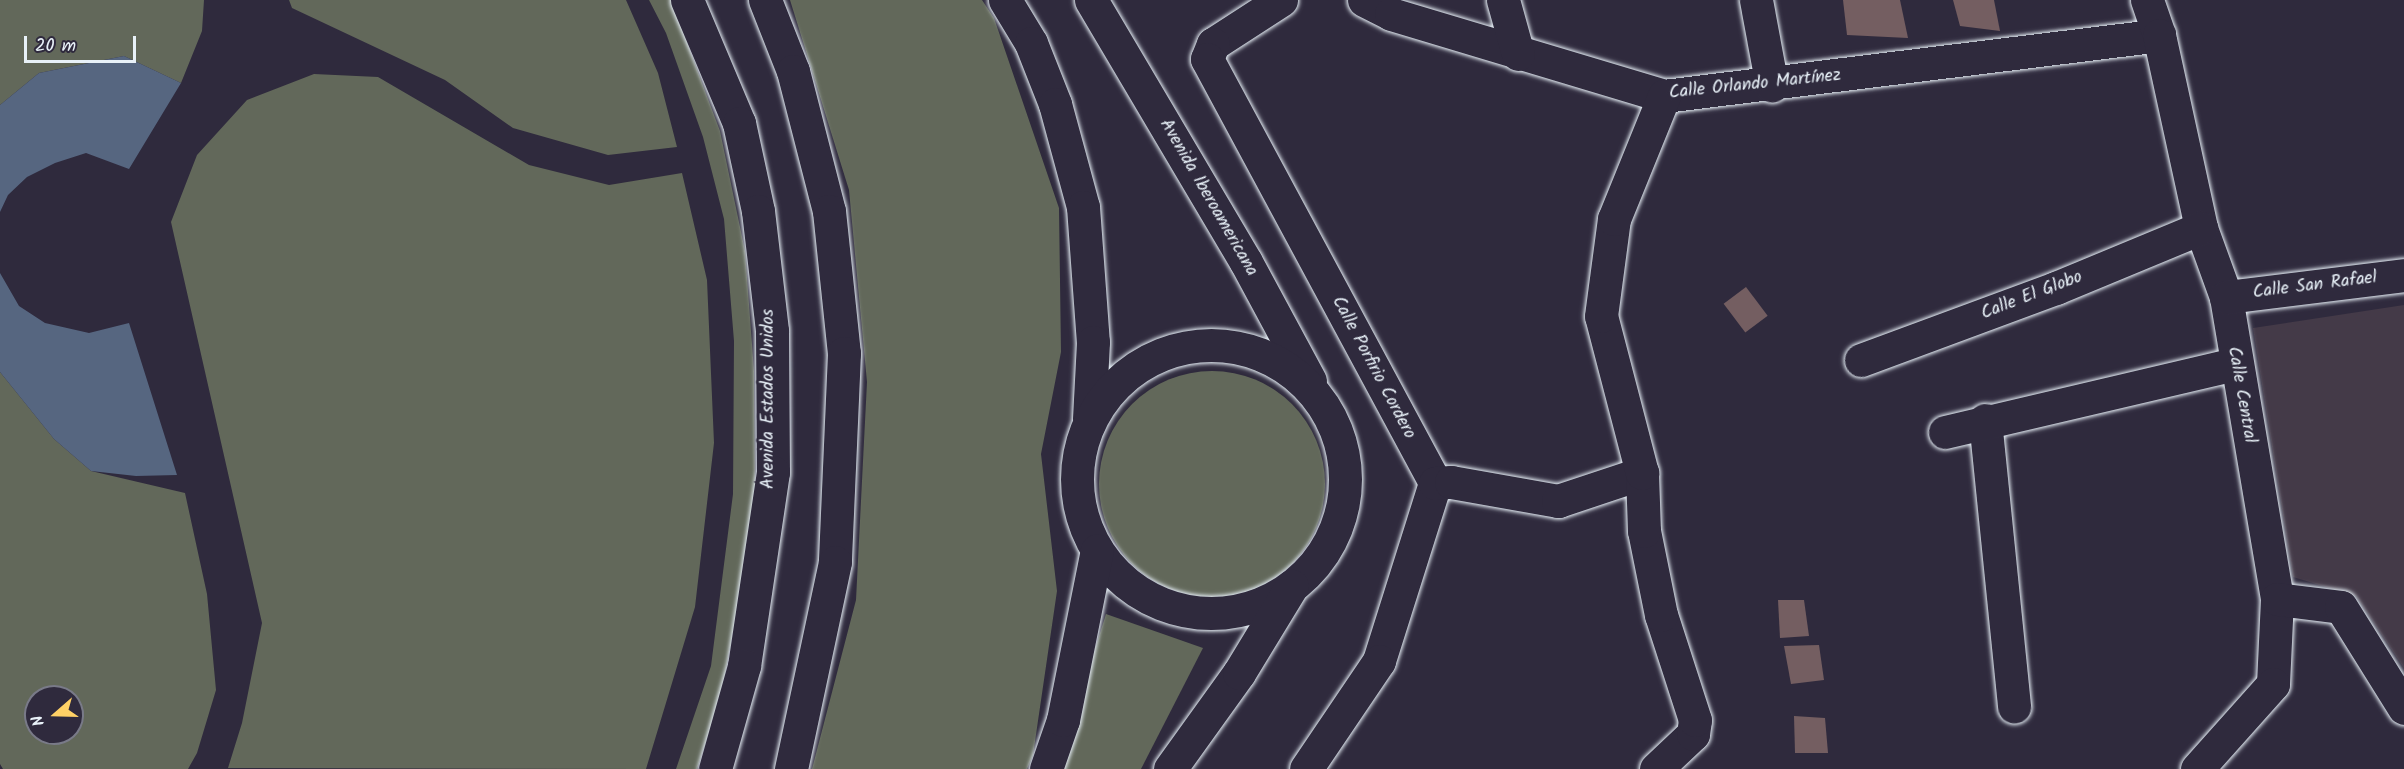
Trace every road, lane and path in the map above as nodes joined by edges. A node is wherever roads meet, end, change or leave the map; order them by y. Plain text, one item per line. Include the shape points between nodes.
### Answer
1 (687, 0) edge
2 (765, 0) edge
3 (1005, 0) edge
4 (1091, 0) edge
5 (1281, 0) edge
6 (1364, 0) edge
7 (1503, 0) edge
8 (1756, 0) edge
9 (2147, 0) edge
10 (2159, 35) junction
11 (1518, 54) junction
12 (1773, 86) junction
13 (1664, 96) junction
14 (2200, 228) junction
15 (2404, 275) edge
16 (2226, 297) junction
17 (1861, 360) dead end
18 (2235, 364) junction
19 (1319, 398) junction
20 (1089, 419) junction
21 (1985, 420) junction
22 (1945, 432) dead end
23 (1642, 473) junction
24 (1435, 483) junction
25 (1097, 550) junction
26 (1293, 586) junction
27 (2277, 599) junction
28 (2014, 707) dead end
29 (2404, 708) edge
30 (716, 769) edge
31 (791, 769) edge
32 (1046, 769) edge
33 (1170, 769) edge
34 (1306, 769) edge
35 (1656, 769) edge
36 (2197, 769) edge

1 - 30 street, Avenida Estados Unidos via 739,123 758,211 772,331 772,472 744,666
2 - 31 street via 793,71 829,211 843,352 835,562
3 - 20 street via 1031,43 1055,104 1083,207 1093,342
4 - 19 street, Avenida Iberoamericana via 1246,262
5 - 24 street, Calle Porfirio Cordero via 1213,44 1208,59
6 - 11 street, Calle Orlando Martínez via 1391,14
7 - 11 street
8 - 12 street
9 - 10 street, Calle Central
10 - 12 street, Calle Orlando Martínez
10 - 14 street, Calle Central
11 - 13 street, Calle Orlando Martínez
12 - 13 street, Calle Orlando Martínez
13 - 23 street via 1614,219 1601,316
14 - 16 street, Calle Central
14 - 17 street, Calle El Globo via 2056,288
15 - 16 street, Calle San Rafael
16 - 18 street, Calle Central
18 - 21 street
18 - 27 street, Calle Central
19 - 20 street via 1275,362 1244,348 1198,344 1145,362 1117,382
19 - 26 street, Avenida Iberoamericana via 1338,435 1346,477 1340,518 1322,556
20 - 25 street via 1077,463 1079,508
21 - 22 street
21 - 28 street
23 - 24 street via 1558,501 1451,482
23 - 35 street via 1644,531 1661,615 1696,727
24 - 34 street via 1379,661
25 - 26 street via 1127,584 1177,608 1210,614 1254,607
25 - 32 street via 1063,720
26 - 33 street via 1239,673
27 - 29 street via 2341,607
27 - 36 street, Calle Central via 2273,684

